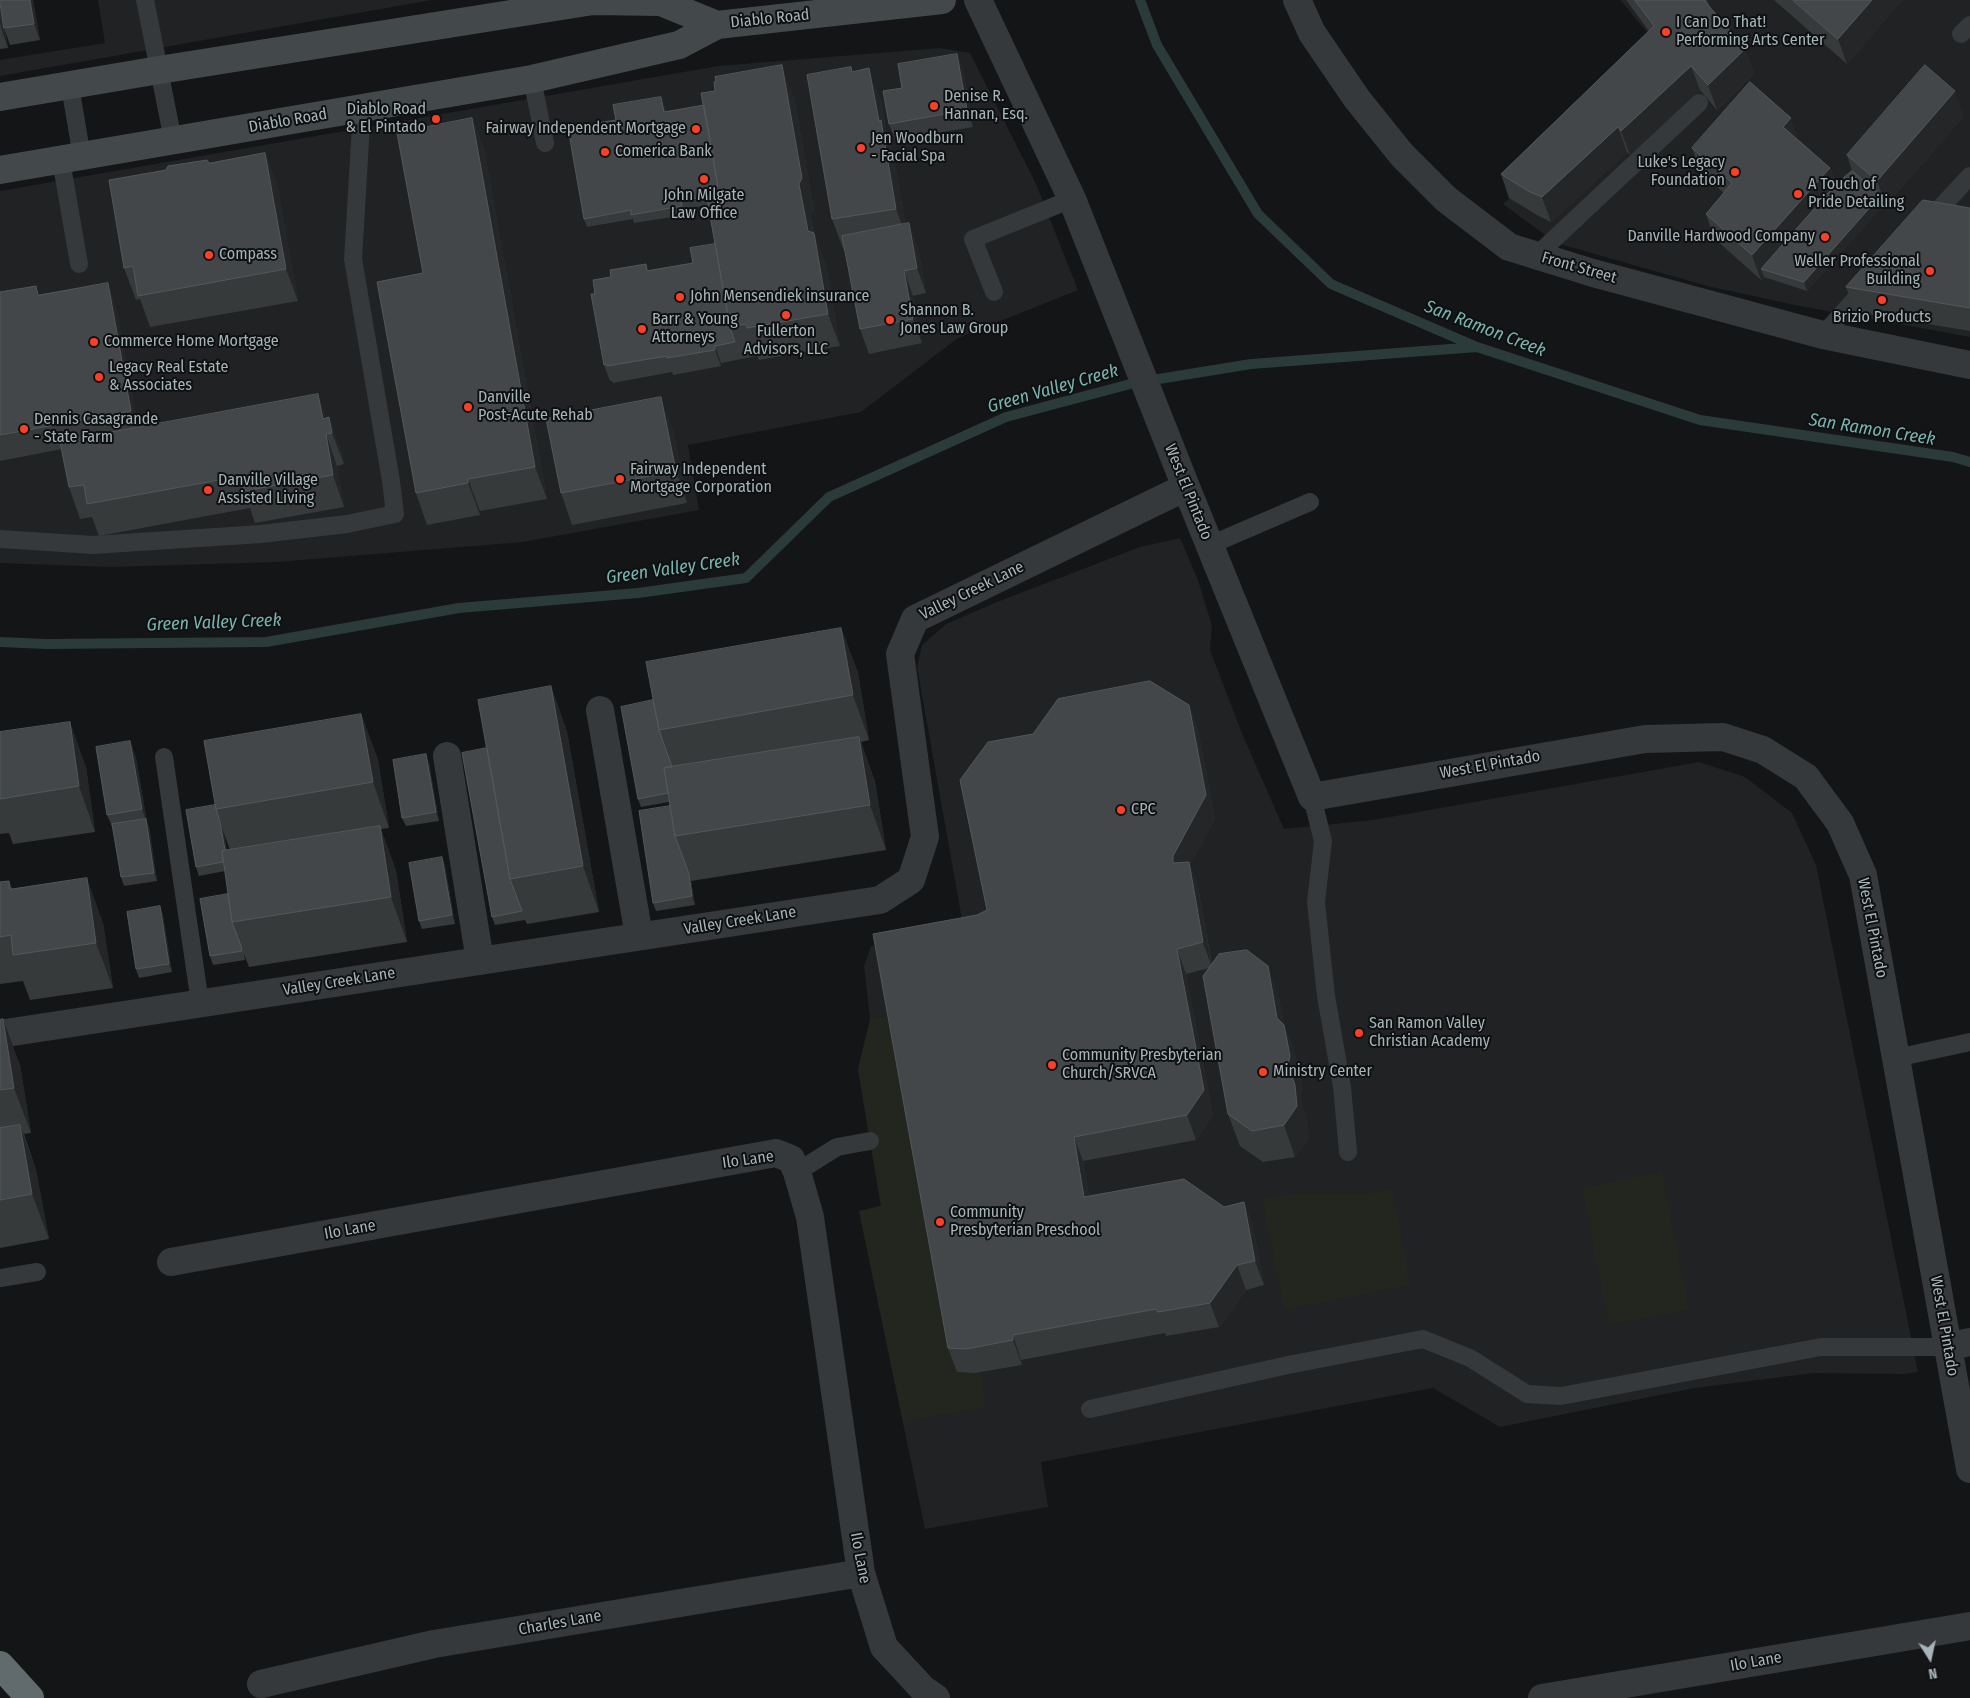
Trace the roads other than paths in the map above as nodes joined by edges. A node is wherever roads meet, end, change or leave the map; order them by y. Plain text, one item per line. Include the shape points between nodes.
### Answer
1 (145, 0) edge
2 (942, 0) edge
3 (978, 0) edge
4 (1296, 0) edge
5 (717, 25) junction
6 (159, 70) junction
7 (532, 79) junction
8 (70, 86) junction
9 (0, 97) edge
10 (1699, 103) edge
11 (362, 108) junction
12 (173, 140) junction
13 (545, 144) dead end
14 (72, 158) junction
15 (0, 170) edge
16 (1970, 176) edge
17 (1072, 199) junction
18 (1917, 232) edge
19 (1537, 255) junction
20 (78, 264) dead end
21 (1877, 276) edge
22 (994, 292) dead end
23 (1823, 335) junction
24 (1970, 365) edge
25 (1186, 487) junction
26 (1310, 502) dead end
27 (0, 539) edge
28 (1210, 545) junction
29 (600, 710) dead end
30 (447, 756) dead end
31 (164, 757) dead end
32 (1312, 796) junction
33 (639, 936) junction
34 (480, 961) junction
35 (200, 1003) junction
36 (0, 1034) edge
37 (1970, 1042) edge
38 (1896, 1058) junction
39 (870, 1141) dead end
40 (1348, 1152) dead end
41 (797, 1172) junction
42 (171, 1262) dead end
43 (37, 1272) dead end
44 (0, 1278) edge
45 (1959, 1344) edge
46 (1090, 1409) dead end
47 (1970, 1469) edge
48 (861, 1573) junction
49 (1970, 1626) edge
50 (0, 1665) edge
51 (261, 1684) dead end
52 (30, 1698) edge
53 (936, 1698) edge
54 (1542, 1698) edge

1 - 6 lane
2 - 5 street, Diablo Road
3 - 17 street, West El Pintado
4 - 19 street, Front Street via 1312,33 1351,91 1402,155 1446,199 1509,247
5 - 6 street, Diablo Road via 661,2 593,1
5 - 7 street, Diablo Road via 679,45
6 - 8 street, Diablo Road
6 - 12 lane
7 - 11 street, Diablo Road
7 - 13 lane
8 - 9 street, Diablo Road
8 - 14 lane
10 - 19 lane
11 - 12 street, Diablo Road
11 - 27 lane via 352,259 395,514 346,524 262,534 113,544
12 - 14 street, Diablo Road
14 - 15 street, Diablo Road
14 - 20 lane
16 - 18 lane
17 - 22 lane via 973,239
17 - 25 street, West El Pintado
19 - 23 street, Front Street
21 - 23 lane
23 - 24 street, Front Street
25 - 28 street, West El Pintado
25 - 33 street, Valley Creek Lane via 914,619 900,654 925,837 911,880 880,900
26 - 28 lane
28 - 32 street, West El Pintado
29 - 33 street
30 - 34 street
31 - 35 lane
32 - 38 street, West El Pintado via 1645,739 1723,737 1763,750 1806,777 1840,823 1863,875
32 - 40 lane via 1323,841 1316,902
33 - 34 street, Valley Creek Lane
34 - 35 street, Valley Creek Lane
35 - 36 street, Valley Creek Lane
37 - 38 lane
38 - 45 street, West El Pintado
39 - 41 lane via 837,1147
41 - 42 street, Ilo Lane via 791,1159 776,1153
41 - 48 street, Ilo Lane via 810,1217
43 - 44 lane
45 - 46 lane via 1821,1347 1560,1396 1527,1394 1470,1358 1423,1339
45 - 47 street, West El Pintado
48 - 51 street, Charles Lane via 434,1644
48 - 53 street, Ilo Lane via 884,1647 923,1690
49 - 54 street, Ilo Lane
50 - 52 highway

